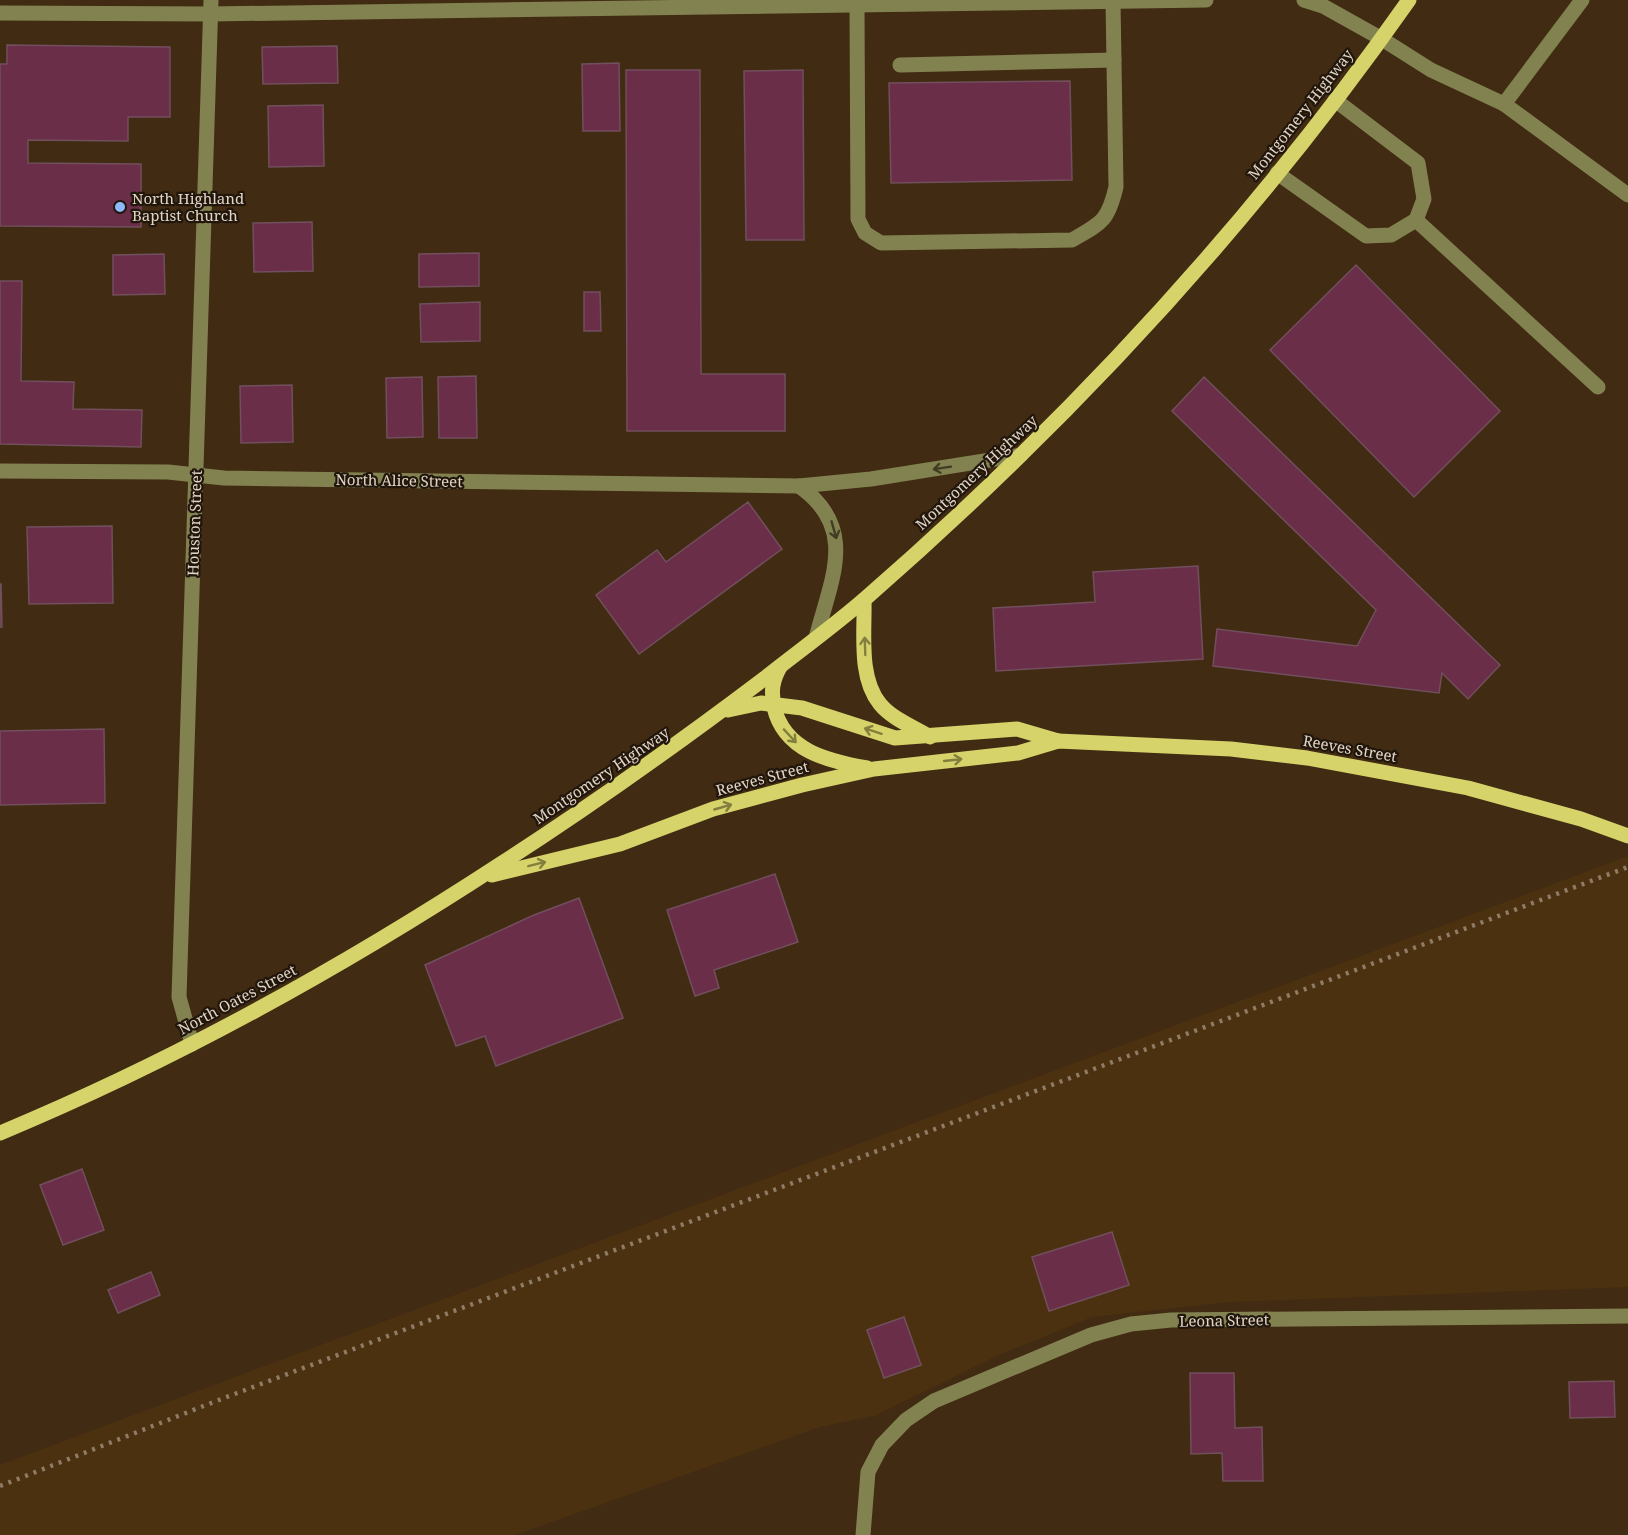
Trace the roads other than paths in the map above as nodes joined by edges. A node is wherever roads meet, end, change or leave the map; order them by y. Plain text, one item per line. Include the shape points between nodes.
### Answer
1 (1206, 0) edge
2 (1304, 0) edge
3 (1409, 0) edge
4 (1582, 0) edge
5 (1113, 1) edge
6 (857, 4) junction
7 (211, 7) edge
8 (0, 13) edge
9 (1382, 39) junction
10 (1114, 60) junction
11 (900, 65) dead end
12 (1335, 100) junction
13 (1504, 104) junction
14 (1277, 173) junction
15 (1628, 195) edge
16 (1416, 220) junction
17 (1598, 387) dead end
18 (1021, 455) junction
19 (0, 471) edge
20 (196, 475) junction
21 (799, 486) junction
22 (864, 600) junction
23 (816, 638) junction
24 (782, 664) junction
25 (774, 704) junction
26 (718, 713) junction
27 (930, 737) junction
28 (1058, 741) junction
29 (874, 769) junction
30 (1628, 836) edge
31 (480, 878) junction
32 (192, 1044) junction
33 (0, 1133) edge
34 (1628, 1316) edge
35 (863, 1535) edge

1 - 5 street
2 - 9 street via 1323,6
3 - 9 main road, Montgomery Highway
4 - 13 street
5 - 6 street
5 - 10 street
6 - 7 street
6 - 10 street via 858,219 865,233 881,243 1062,241 1094,228 1110,213 1116,187
7 - 8 street
7 - 20 street, Houston Street
9 - 12 main road, Montgomery Highway
9 - 13 street via 1431,70
10 - 11 street
12 - 14 main road, Montgomery Highway
12 - 16 street via 1418,163 1424,199
13 - 15 street
14 - 16 street via 1366,236 1391,235
14 - 18 main road, Montgomery Highway via 1166,306
16 - 17 street
18 -> 21 street, North Alice Street via 871,479
18 - 22 main road, Montgomery Highway
19 - 20 street, North Alice Street via 168,471
20 - 21 street, North Alice Street
20 - 32 street, Houston Street via 179,997
21 -> 23 street via 817,498 831,518 837,540 836,560
22 - 23 main road, Montgomery Highway
27 -> 22 main road via 891,714 872,690 866,675
23 - 24 main road, Montgomery Highway
24 - 25 main road via 774,678
24 - 26 main road, Montgomery Highway
25 - 26 main road, Reeves Street via 742,706
27 -> 25 main road, Reeves Street via 895,738 802,708
25 -> 29 main road via 788,736 806,750 833,762
26 - 31 main road, Montgomery Highway via 601,799
27 - 28 main road, Reeves Street via 1017,729
29 -> 28 main road, Reeves Street via 1018,753
28 - 30 main road, Reeves Street via 1231,749 1307,758 1468,788
31 -> 29 main road, Reeves Street via 620,844 713,809
31 - 32 main road, North Oates Street via 291,992
32 - 33 main road, North Oates Street
34 - 35 street, Leona Street via 1171,1320 1131,1324 1091,1335 934,1401 906,1420 882,1445 868,1472

